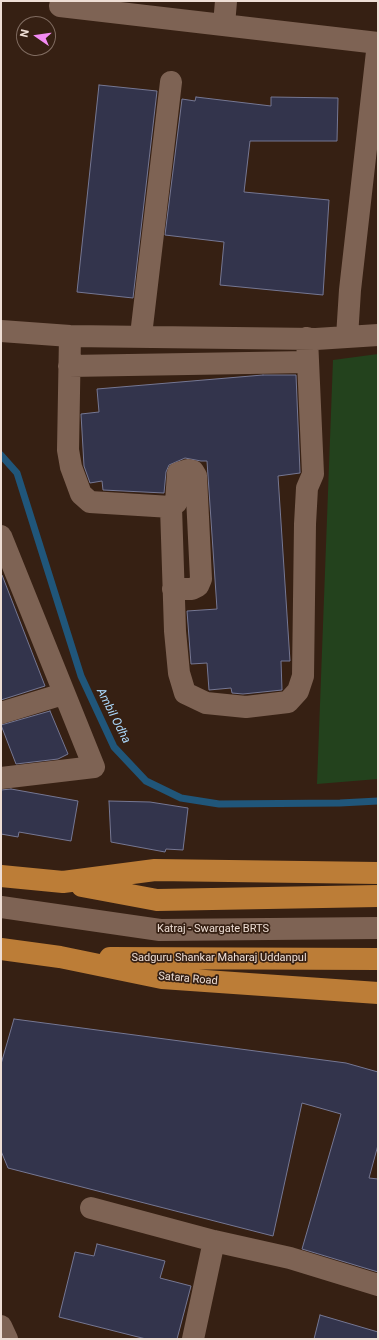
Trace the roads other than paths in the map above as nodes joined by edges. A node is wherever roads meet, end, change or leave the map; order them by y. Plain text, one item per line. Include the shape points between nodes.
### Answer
1 (226, 1) edge
2 (60, 6) dead end
3 (224, 25) junction
4 (378, 43) edge
5 (171, 82) dead end
6 (371, 177) edge
7 (1, 331) edge
8 (141, 335) junction
9 (378, 335) edge
10 (70, 336) junction
11 (347, 337) junction
12 (307, 338) junction
13 (308, 362) junction
14 (70, 366) junction
15 (171, 507) junction
16 (1, 536) edge
17 (173, 589) junction
18 (63, 694) junction
19 (1, 713) edge
20 (1, 778) edge
21 (378, 873) edge
22 (1, 876) edge
23 (63, 882) junction
24 (378, 896) edge
25 (1, 907) edge
26 (378, 928) edge
27 (1, 949) edge
28 (60, 957) junction
29 (378, 959) edge
30 (378, 993) edge
31 (91, 1208) dead end
32 (214, 1241) junction
33 (378, 1285) edge
34 (1, 1326) edge
35 (7, 1339) edge
36 (193, 1339) edge

1 - 3 street
2 - 3 street
3 - 4 street
4 - 6 street
5 - 8 street
6 - 11 street via 350,290
7 - 10 street
8 - 10 street
8 - 12 street
9 - 11 street
10 - 14 street
11 - 12 street
12 - 13 street
13 - 14 street
13 - 17 street via 312,474 307,488 303,676 298,691 288,702 246,707 206,703 185,693 179,673
14 - 15 street via 68,450 81,494 90,502
15 - 17 street
15 - 17 street via 176,503 178,473 193,471 196,476 201,579 198,586 192,589
16 - 18 street
18 - 19 street
18 - 20 street via 94,767
21 - 23 highway via 155,870
22 - 23 highway
23 - 24 highway via 157,900
25 - 26 street, Katraj - Swargate BRTS via 160,930
27 - 28 highway, Satara Road
28 - 29 highway, Sadguru Shankar Maharaj Uddanpul
28 - 30 highway, Satara Road via 162,978
31 - 32 street
32 - 33 street via 290,1258
32 - 36 street
34 - 35 street

